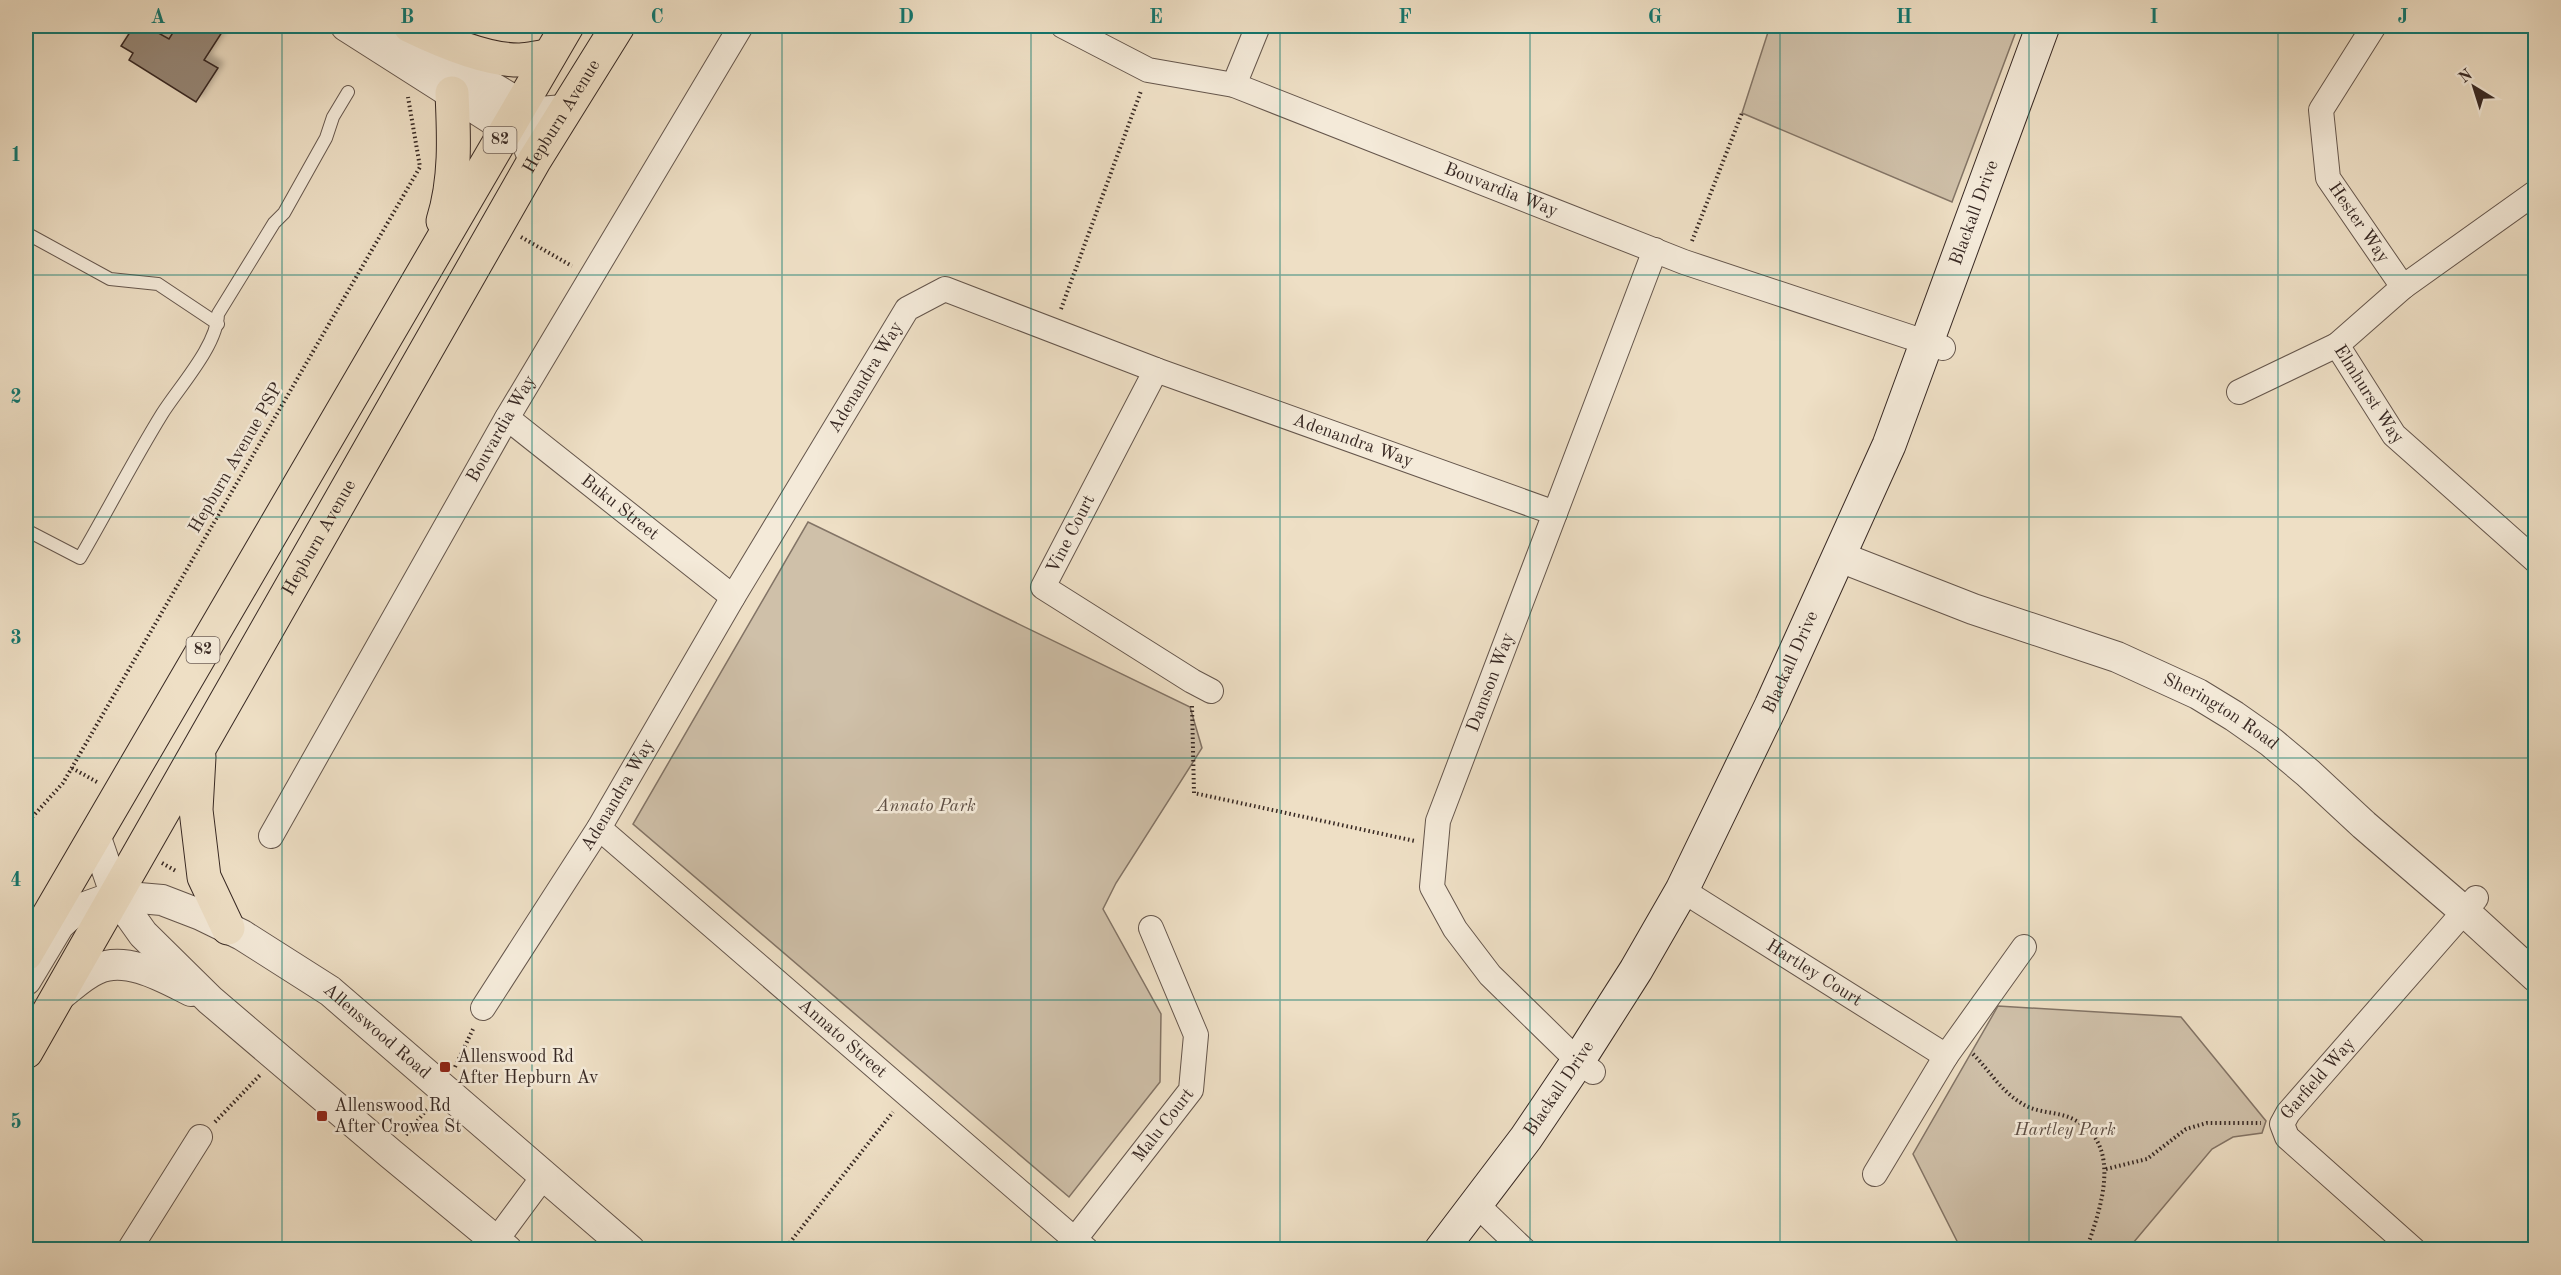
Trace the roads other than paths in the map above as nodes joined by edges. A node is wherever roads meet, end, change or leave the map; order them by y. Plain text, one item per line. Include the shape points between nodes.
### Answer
1 (346, 26) edge
2 (390, 26) edge
3 (410, 26) edge
4 (567, 26) edge
5 (618, 26) edge
6 (741, 26) edge
7 (1063, 26) edge
8 (1258, 26) edge
9 (2043, 26) edge
10 (2064, 26) edge
11 (2374, 26) edge
12 (549, 56) junction
13 (1234, 85) junction
14 (348, 92) dead end
15 (452, 93) junction
16 (564, 110) junction
17 (515, 114) junction
18 (534, 160) junction
19 (2535, 192) edge
20 (26, 233) edge
21 (1655, 250) junction
22 (433, 254) junction
23 (2403, 287) junction
24 (218, 324) junction
25 (2337, 345) junction
26 (1935, 346) junction
27 (1156, 370) junction
28 (2239, 392) dead end
29 (507, 418) junction
30 (1555, 513) junction
31 (26, 530) edge
32 (1852, 551) junction
33 (2535, 561) edge
34 (733, 597) junction
35 (1202, 686) road end
36 (200, 749) junction
37 (599, 828) junction
38 (95, 835) junction
39 (271, 836) dead end
40 (1690, 895) junction
41 (117, 896) junction
42 (2470, 904) junction
43 (228, 928) junction
44 (1151, 928) dead end
45 (2024, 947) dead end
46 (2535, 950) edge
47 (26, 954) edge
48 (2535, 977) edge
49 (26, 980) edge
50 (58, 997) junction
51 (210, 1000) junction
52 (483, 1008) dead end
53 (1950, 1049) junction
54 (26, 1052) edge
55 (1586, 1066) junction
56 (200, 1137) road end
57 (1875, 1174) dead end
58 (543, 1177) junction
59 (1483, 1211) junction
60 (1081, 1244) edge
61 (497, 1246) edge
62 (129, 1250) edge
63 (630, 1250) edge
64 (1441, 1250) edge
65 (1464, 1250) edge
66 (1524, 1250) edge
67 (2414, 1250) edge

1 - 15 street
2 - 17 street via 510,98
3 - 12 main road via 479,53 519,60
4 - 12 main road, 82
5 - 16 main road, Hepburn Avenue / 82
6 - 29 street, Bouvardia Way
7 - 13 street, Bouvardia Way via 1148,70
8 - 13 street
9 - 26 main road, Blackall Drive
10 - 26 main road, Blackall Drive
11 - 23 street, Hester Way via 2321,110 2328,178
12 - 17 main road, 82
13 - 21 street, Bouvardia Way
14 - 24 lane via 284,213 218,314
15 - 17 street via 492,119
15 - 22 main road via 450,199
16 - 17 street
16 - 18 main road, Hepburn Avenue / 82
17 - 18 street
17 - 22 main road, 82
18 - 36 main road, Hepburn Avenue / 82
19 - 23 street, Elmhurst Way
20 - 24 lane via 110,279 158,284
21 - 26 street, Bouvardia Way
21 - 30 street, Damson Way
22 - 38 main road, 82
23 - 25 street, Elmhurst Way
24 - 31 lane via 80,558
25 - 28 street
25 - 33 street, Elmhurst Way via 2394,435
26 - 32 main road, Blackall Drive via 1889,445
27 - 30 street, Adenandra Way
27 - 34 street, Adenandra Way via 945,289 907,309
27 - 35 street, Vine Court via 1043,587
29 - 34 street, Buku Street
29 - 39 street, Bouvardia Way
30 - 55 street, Damson Way via 1438,821 1432,887 1455,929 1491,975
32 - 40 main road, Blackall Drive
32 - 42 street, Sherington Road via 2117,635 2218,682 2284,730 2446,869
34 - 37 street, Adenandra Way
36 - 41 main road, Hepburn Avenue / 82
36 - 43 main road via 196,810 204,876
37 - 52 street, Adenandra Way
37 - 60 street, Annato Street
38 - 41 street
38 - 47 main road, 82
40 - 53 street, Hartley Court
40 - 55 main road, Blackall Drive
41 - 43 street, Allenswood Road via 162,900
41 - 49 street, Allenswood Road via 67,916
41 - 50 main road, Hepburn Avenue / 82
41 - 51 street via 143,934
42 - 46 street, Sherington Road
42 - 48 street, Sherington Road
42 - 67 street, Garfield Way via 2282,1124 2287,1137
43 - 58 street, Allenswood Road via 330,991
44 - 60 street, Malu Court via 1196,1035 1191,1090
45 - 53 street
50 - 51 street via 99,968 128,965
50 - 54 main road, Hepburn Avenue / 82
51 - 61 street
53 - 57 street
55 - 59 main road, Blackall Drive via 1526,1138
56 - 62 street
58 - 61 street
58 - 63 street, Allenswood Road
59 - 64 main road, Blackall Drive
59 - 65 main road, Blackall Drive
59 - 66 street

